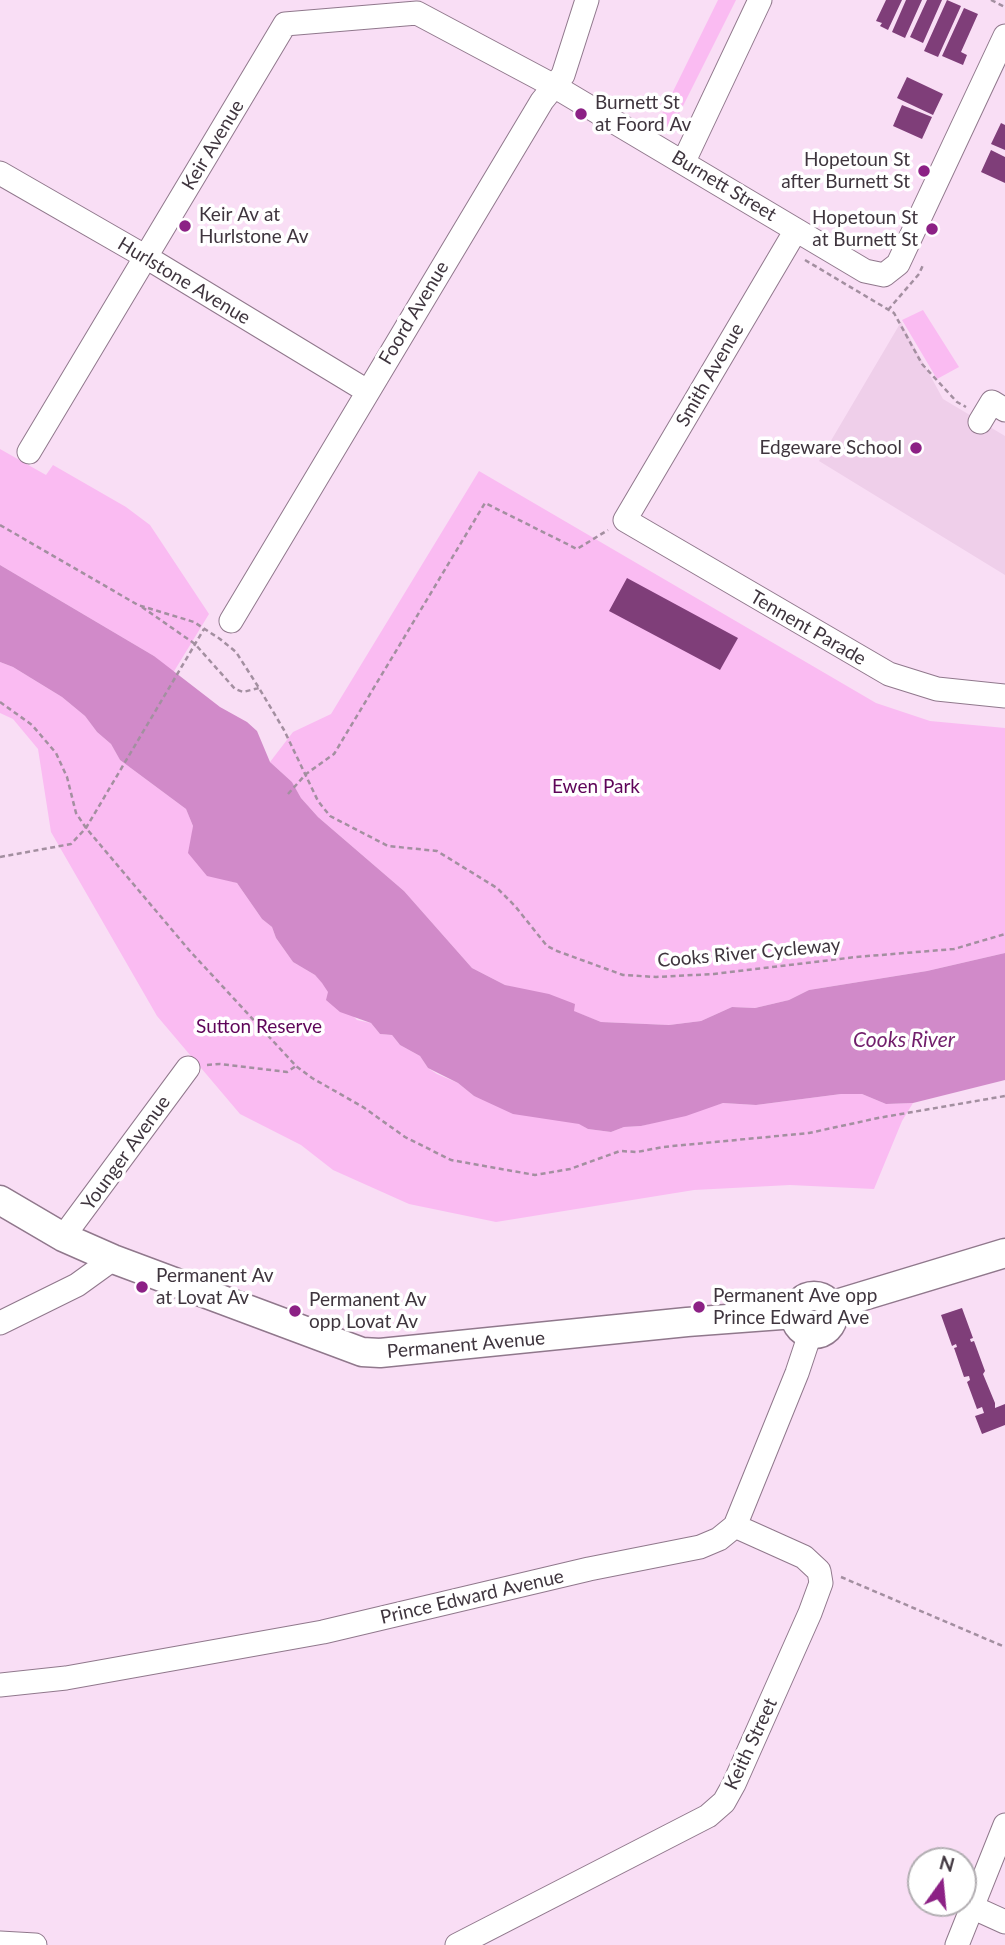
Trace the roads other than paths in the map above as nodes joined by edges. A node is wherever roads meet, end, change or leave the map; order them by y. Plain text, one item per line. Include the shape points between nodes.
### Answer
1 (587, 0) edge
2 (760, 0) edge
3 (417, 13) joint
4 (1005, 36) edge
5 (554, 86) junction
6 (684, 161) junction
7 (0, 173) edge
8 (796, 230) junction
9 (146, 257) junction
10 (367, 391) junction
11 (1005, 410) edge
12 (981, 420) road end
13 (29, 452) dead end
14 (625, 520) joint
15 (231, 621) dead end
16 (1005, 696) edge
17 (188, 1068) road end
18 (0, 1200) edge
19 (63, 1237) junction
20 (1005, 1253) edge
21 (113, 1259) junction
22 (0, 1323) edge
23 (803, 1324) junction
24 (734, 1526) junction
25 (0, 1685) edge
26 (1005, 1825) edge
27 (977, 1895) edge
28 (977, 1909) edge
29 (968, 1917) edge
30 (1005, 1922) edge
31 (0, 1943) edge
32 (35, 1945) edge
33 (457, 1945) edge
34 (957, 1945) edge

1 - 5 street, Foord Avenue via 563,75
2 - 6 street
3 - 5 street, Burnett Street
3 - 9 street, Keir Avenue via 285,24
4 - 8 street, Burnett Street via 898,264 884,275 865,271
5 - 6 street, Burnett Street
5 - 10 street, Foord Avenue
6 - 8 street, Burnett Street
7 - 9 street, Hurlstone Avenue
8 - 14 street, Smith Avenue
9 - 10 street, Hurlstone Avenue
9 - 13 street, Keir Avenue
10 - 15 street, Foord Avenue
11 - 12 street via 992,402
14 - 16 street, Tennent Parade via 889,674 937,690
17 - 19 street, Younger Avenue
18 - 19 main road, Permanent Avenue
19 - 21 main road, Permanent Avenue
20 - 23 main road via 830,1306 823,1299 803,1300
21 - 22 street via 77,1285
21 - 23 main road, Permanent Avenue via 362,1352
23 - 24 street via 797,1373
24 - 25 street, Prince Edward Avenue via 700,1547 323,1632 66,1678
24 - 33 street, Keith Street via 796,1552 815,1566 821,1583 724,1802 708,1816
26 - 27 street
28 - 30 street
29 - 34 street
31 - 32 street

